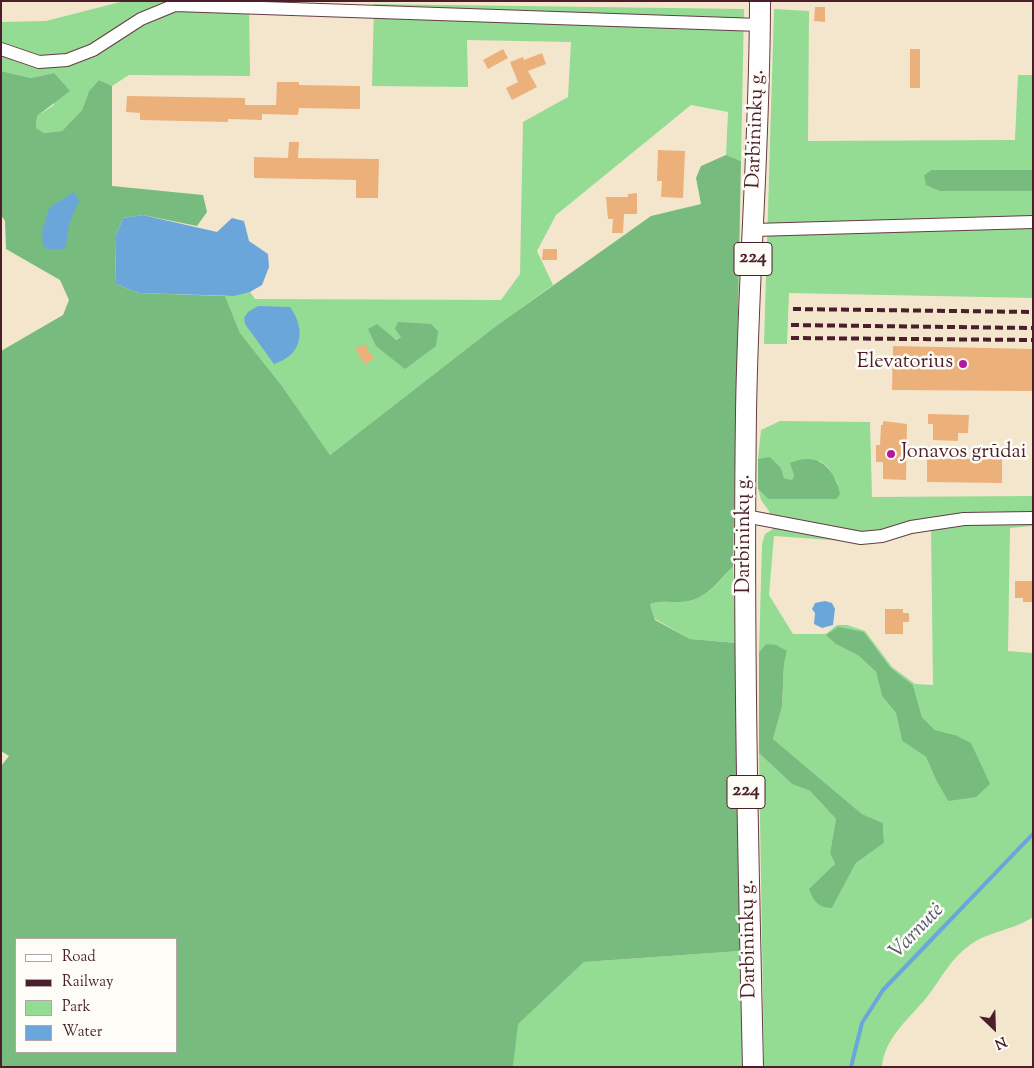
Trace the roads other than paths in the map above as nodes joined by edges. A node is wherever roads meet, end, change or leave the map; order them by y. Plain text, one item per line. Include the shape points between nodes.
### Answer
1 (760, 1) edge
2 (760, 25) junction
3 (1, 49) edge
4 (1033, 222) edge
5 (754, 230) junction
6 (745, 516) junction
7 (1033, 518) edge
8 (753, 1067) edge

1 - 2 main road, Darbininkų g. / 224
2 - 3 street via 175,5 141,19 93,50 67,60 39,62
2 - 5 main road, Darbininkų g. / 224
4 - 5 street
5 - 6 main road, Darbininkų g. / 224
6 - 7 street via 861,538 947,521
6 - 8 main road, Darbininkų g. / 224 via 746,763

